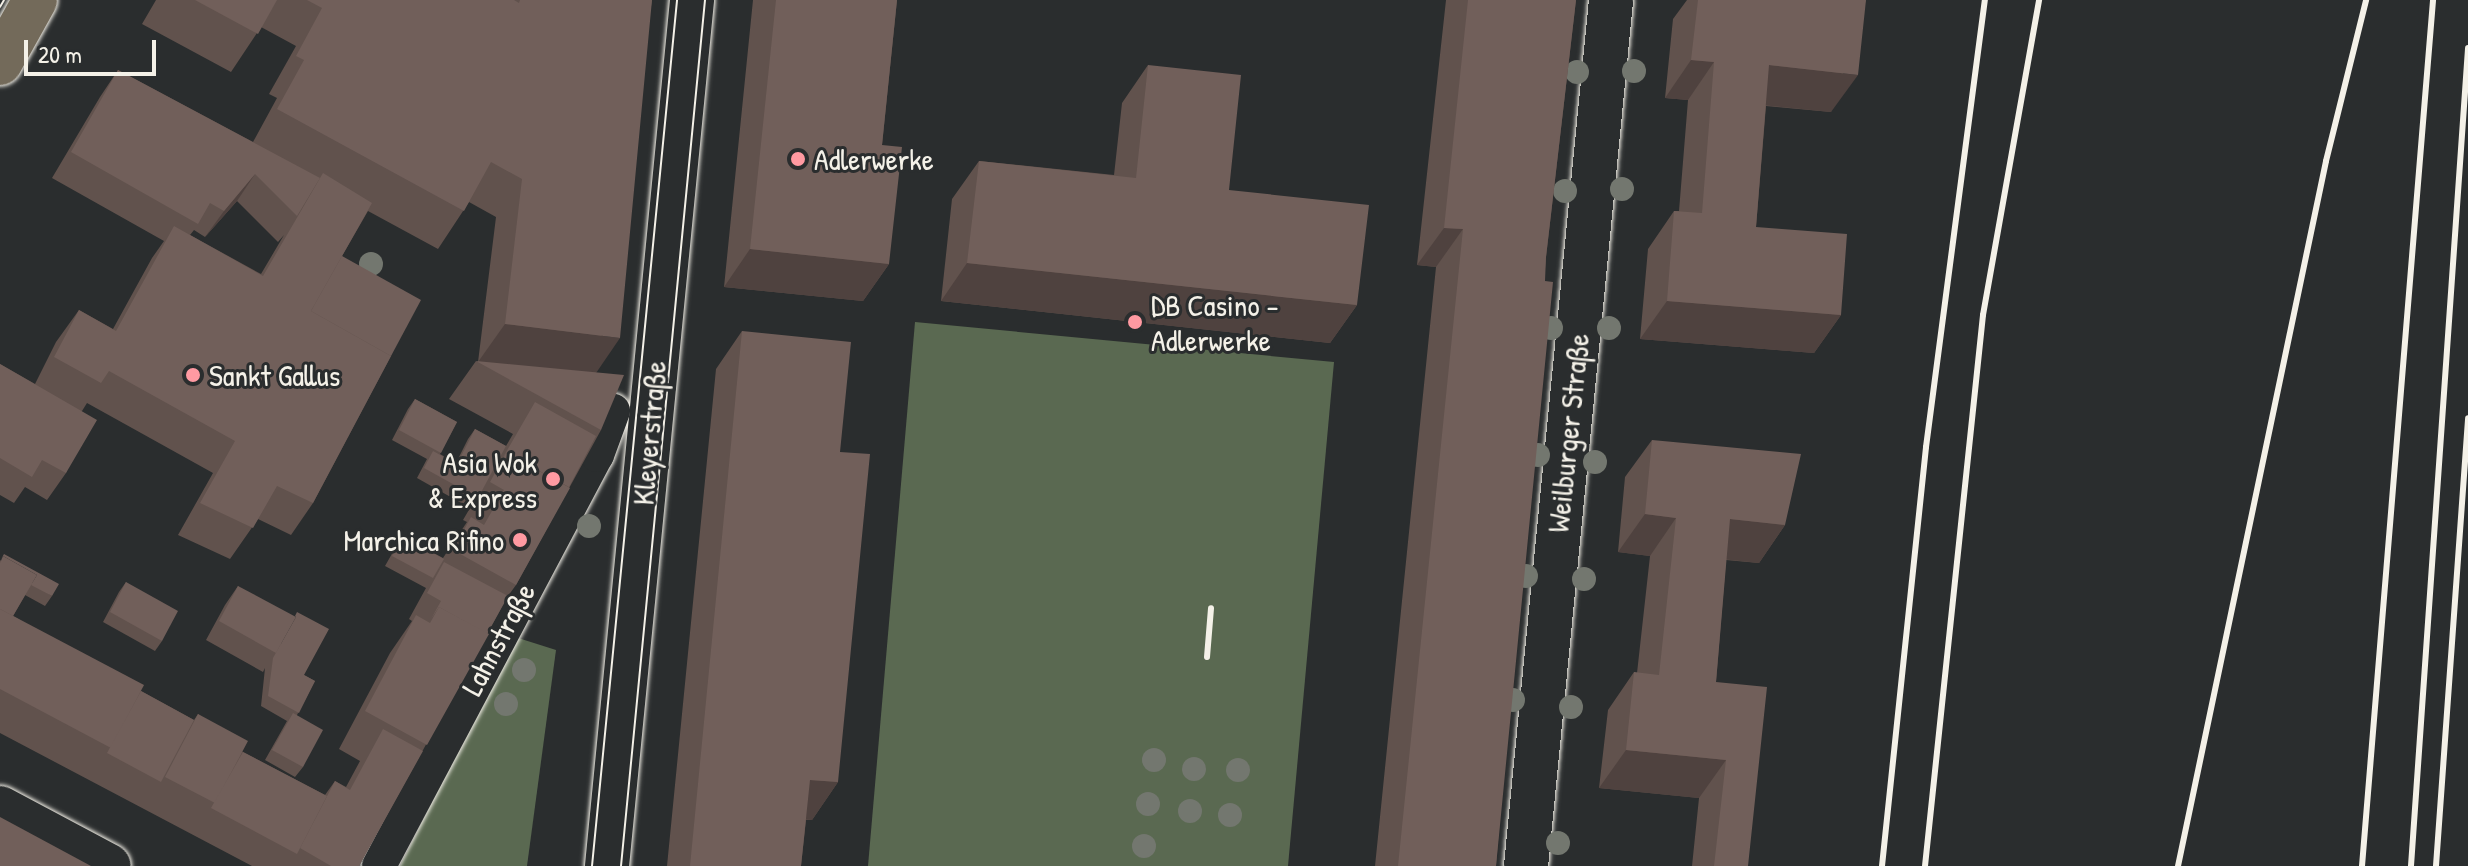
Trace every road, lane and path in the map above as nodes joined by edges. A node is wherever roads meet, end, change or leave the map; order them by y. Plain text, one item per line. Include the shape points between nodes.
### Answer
1 (35, 0) edge
2 (692, 0) edge
3 (1611, 0) edge
4 (0, 63) edge
5 (613, 411) edge
6 (0, 808) edge
7 (109, 866) edge
8 (379, 866) edge
9 (607, 866) edge
10 (1526, 866) edge

1 - 4 main road
2 - 9 street, Kleyerstraße
3 - 10 street, Weilburger Straße
5 - 8 street, Lahnstraße via 597,455
6 - 7 street

